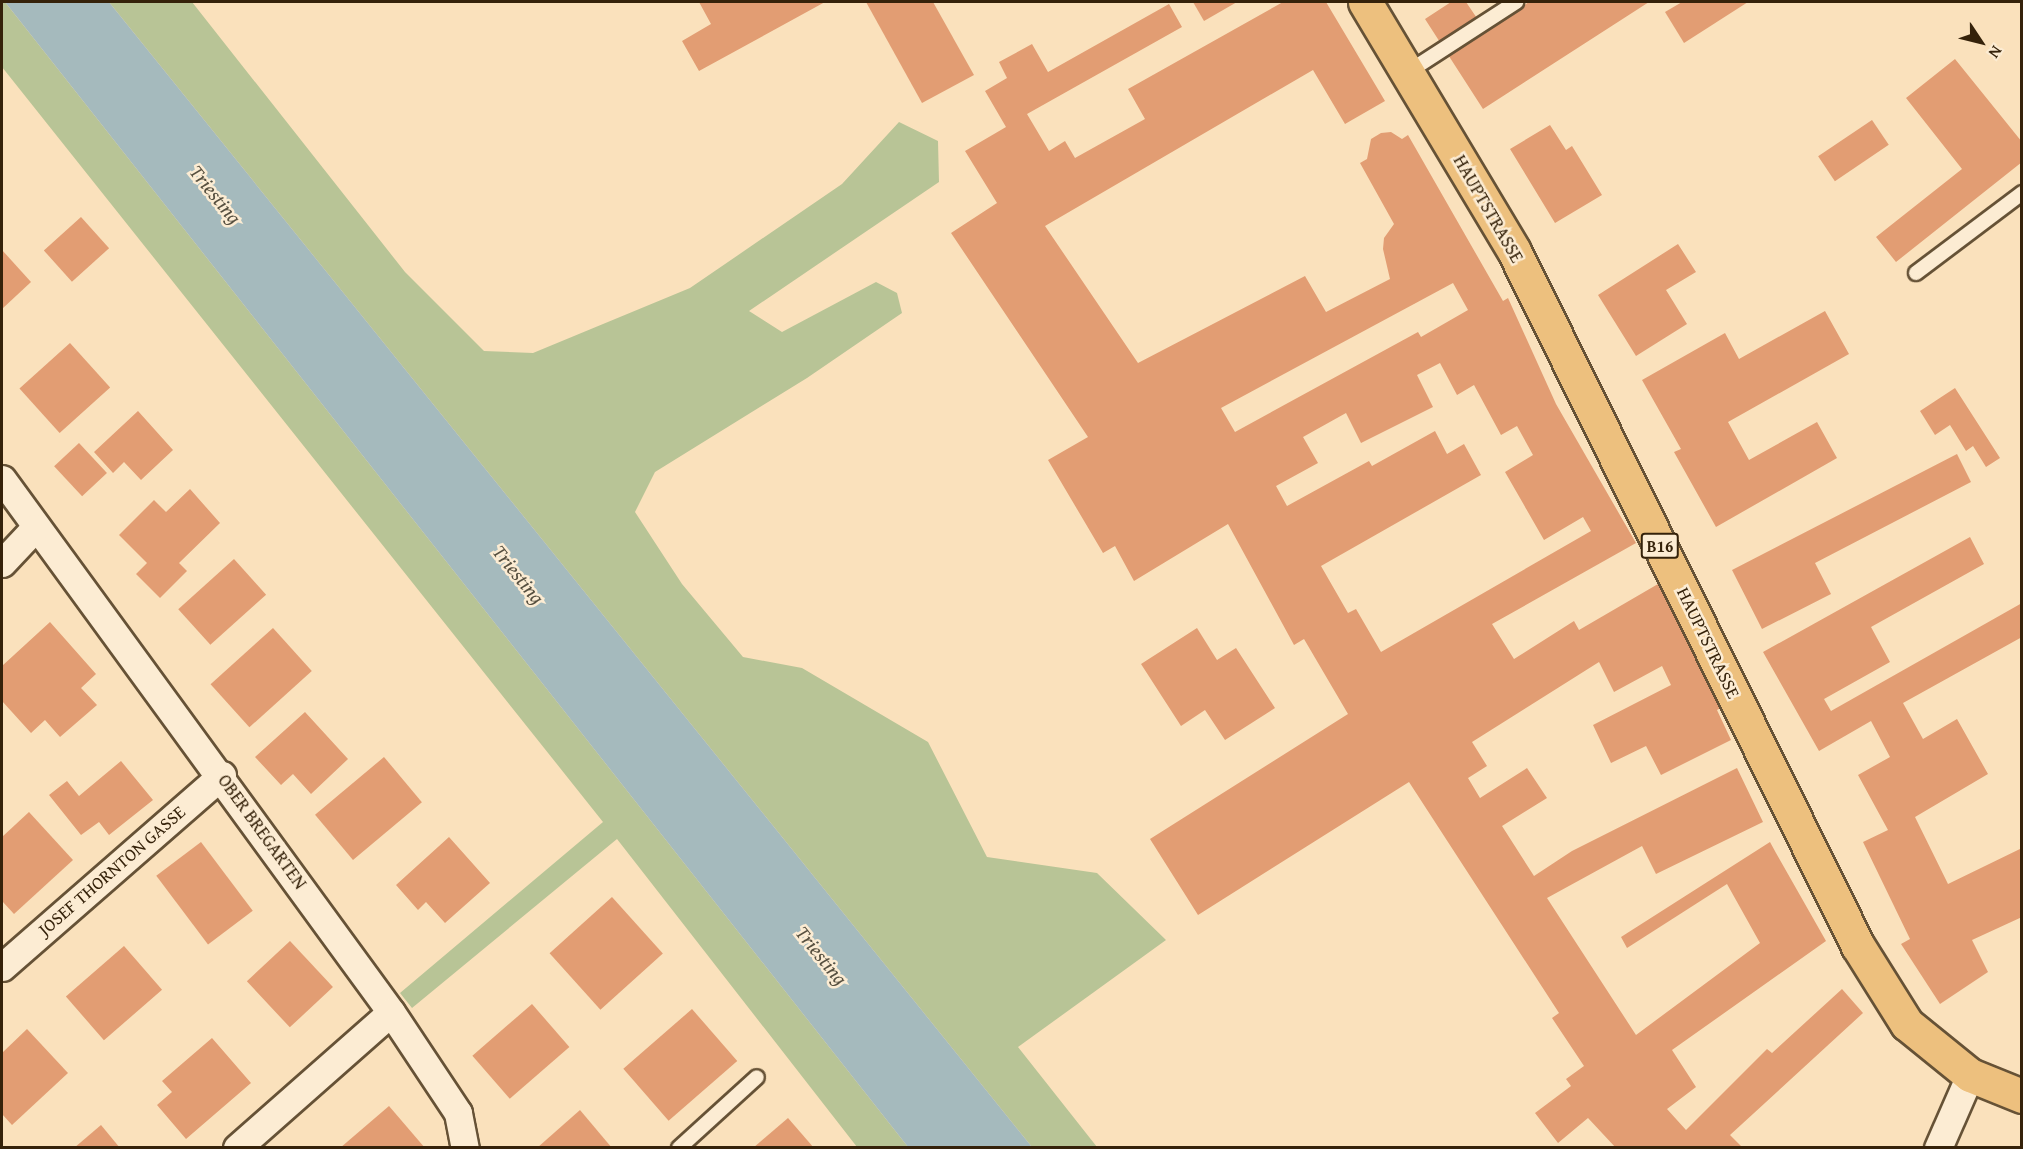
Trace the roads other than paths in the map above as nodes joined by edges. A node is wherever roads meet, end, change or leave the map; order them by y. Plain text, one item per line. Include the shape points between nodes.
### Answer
1 (1365, 2) edge
2 (1516, 2) edge
3 (1407, 72) junction
4 (2022, 193) edge
5 (1916, 273) dead end
6 (2, 479) edge
7 (35, 528) junction
8 (2, 563) edge
9 (222, 775) junction
10 (2, 967) edge
11 (391, 1012) junction
12 (1970, 1075) junction
13 (757, 1077) dead end
14 (2022, 1096) edge
15 (237, 1148) edge
16 (465, 1148) edge
17 (679, 1148) edge
18 (1938, 1148) edge

1 - 3 main road, HAUPTSTRASSE / B16
2 - 3 lane
3 - 12 main road, HAUPTSTRASSE / B16 via 1514,251 1858,946 1907,1024
4 - 5 lane
6 - 7 street, OBER BREGARTEN
7 - 8 street
7 - 9 street, OBER BREGARTEN
9 - 10 street, JOSEF THORNTON GASSE
9 - 11 street, OBER BREGARTEN
11 - 15 street
11 - 16 street, OBER BREGARTEN via 458,1113
12 - 14 main road, B16
12 - 18 street
13 - 17 lane

